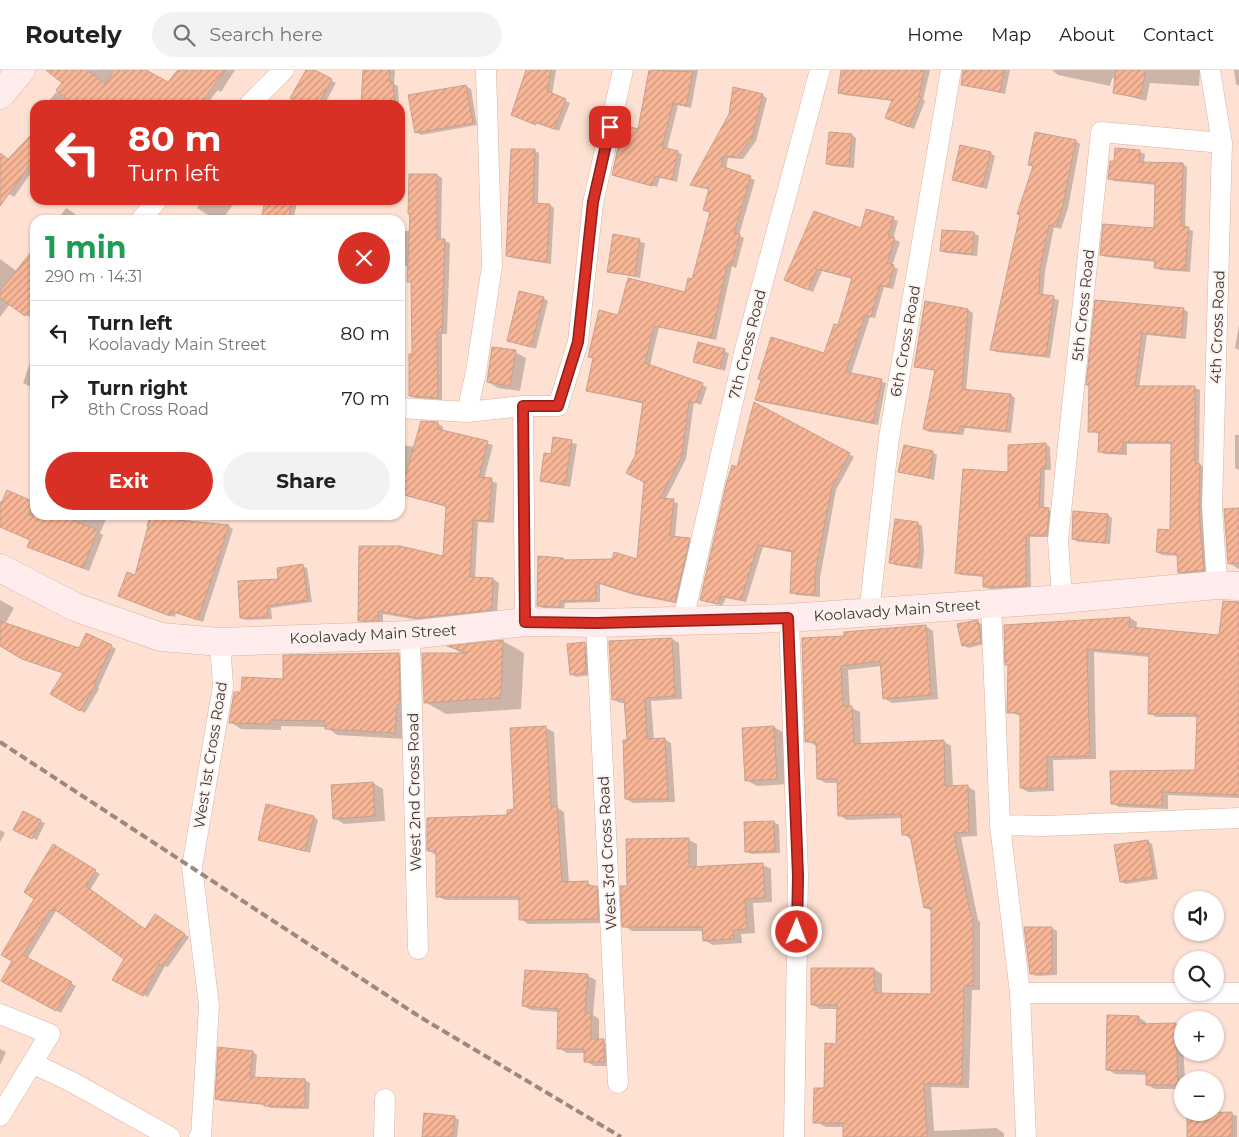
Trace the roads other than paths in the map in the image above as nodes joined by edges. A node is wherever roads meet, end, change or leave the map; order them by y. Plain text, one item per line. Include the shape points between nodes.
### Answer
1 (21, 70) edge
2 (284, 70) edge
3 (486, 70) edge
4 (623, 70) edge
5 (820, 70) edge
6 (951, 70) edge
7 (1210, 70) edge
8 (0, 95) edge
9 (254, 100) edge
10 (1222, 143) junction
11 (153, 205) edge
12 (145, 215) edge
13 (523, 406) junction
14 (405, 408) edge
15 (467, 412) junction
16 (0, 568) edge
17 (1228, 586) edge
18 (1062, 599) junction
19 (991, 604) junction
20 (868, 612) junction
21 (788, 618) junction
22 (683, 620) junction
23 (525, 622) junction
24 (596, 623) junction
25 (410, 635) junction
26 (220, 642) junction
27 (1239, 818) edge
28 (1000, 825) junction
29 (418, 949) dead end
30 (1020, 993) junction
31 (1239, 993) edge
32 (0, 1014) edge
33 (32, 1063) junction
34 (618, 1083) dead end
35 (384, 1099) dead end
36 (0, 1116) edge
37 (170, 1137) edge
38 (199, 1137) edge
39 (384, 1137) edge
40 (794, 1137) edge
41 (1026, 1137) edge

1 - 8 main road
2 - 9 street
3 - 15 street via 492,266
4 - 13 street via 593,202 578,342 558,406
5 - 22 street, 7th Cross Road via 745,348
6 - 20 street, 6th Cross Road via 889,438
7 - 10 street, 4th Cross Road
10 - 17 street, 4th Cross Road via 1212,506
10 - 18 street, 5th Cross Road via 1100,132 1058,540
11 - 12 street
13 - 15 street
13 - 23 street
14 - 15 street
16 - 26 main road, Koolavady Main Street via 75,608 161,637
17 - 18 main road, Koolavady Main Street
18 - 19 main road, Koolavady Main Street
19 - 20 main road, Koolavady Main Street
19 - 28 street
20 - 21 main road, Koolavady Main Street
21 - 22 main road, Koolavady Main Street
21 - 40 street via 798,876
22 - 24 main road, Koolavady Main Street
23 - 24 main road, Koolavady Main Street
23 - 25 main road, Koolavady Main Street
24 - 34 street, West 3rd Cross Road
25 - 26 main road, Koolavady Main Street
25 - 29 street, West 2nd Cross Road
26 - 38 street, West 1st Cross Road via 223,686 192,867 209,1006
27 - 28 street
28 - 30 street
30 - 31 street
30 - 41 street
32 - 33 street via 50,1034
33 - 36 street
33 - 37 street
35 - 39 street

